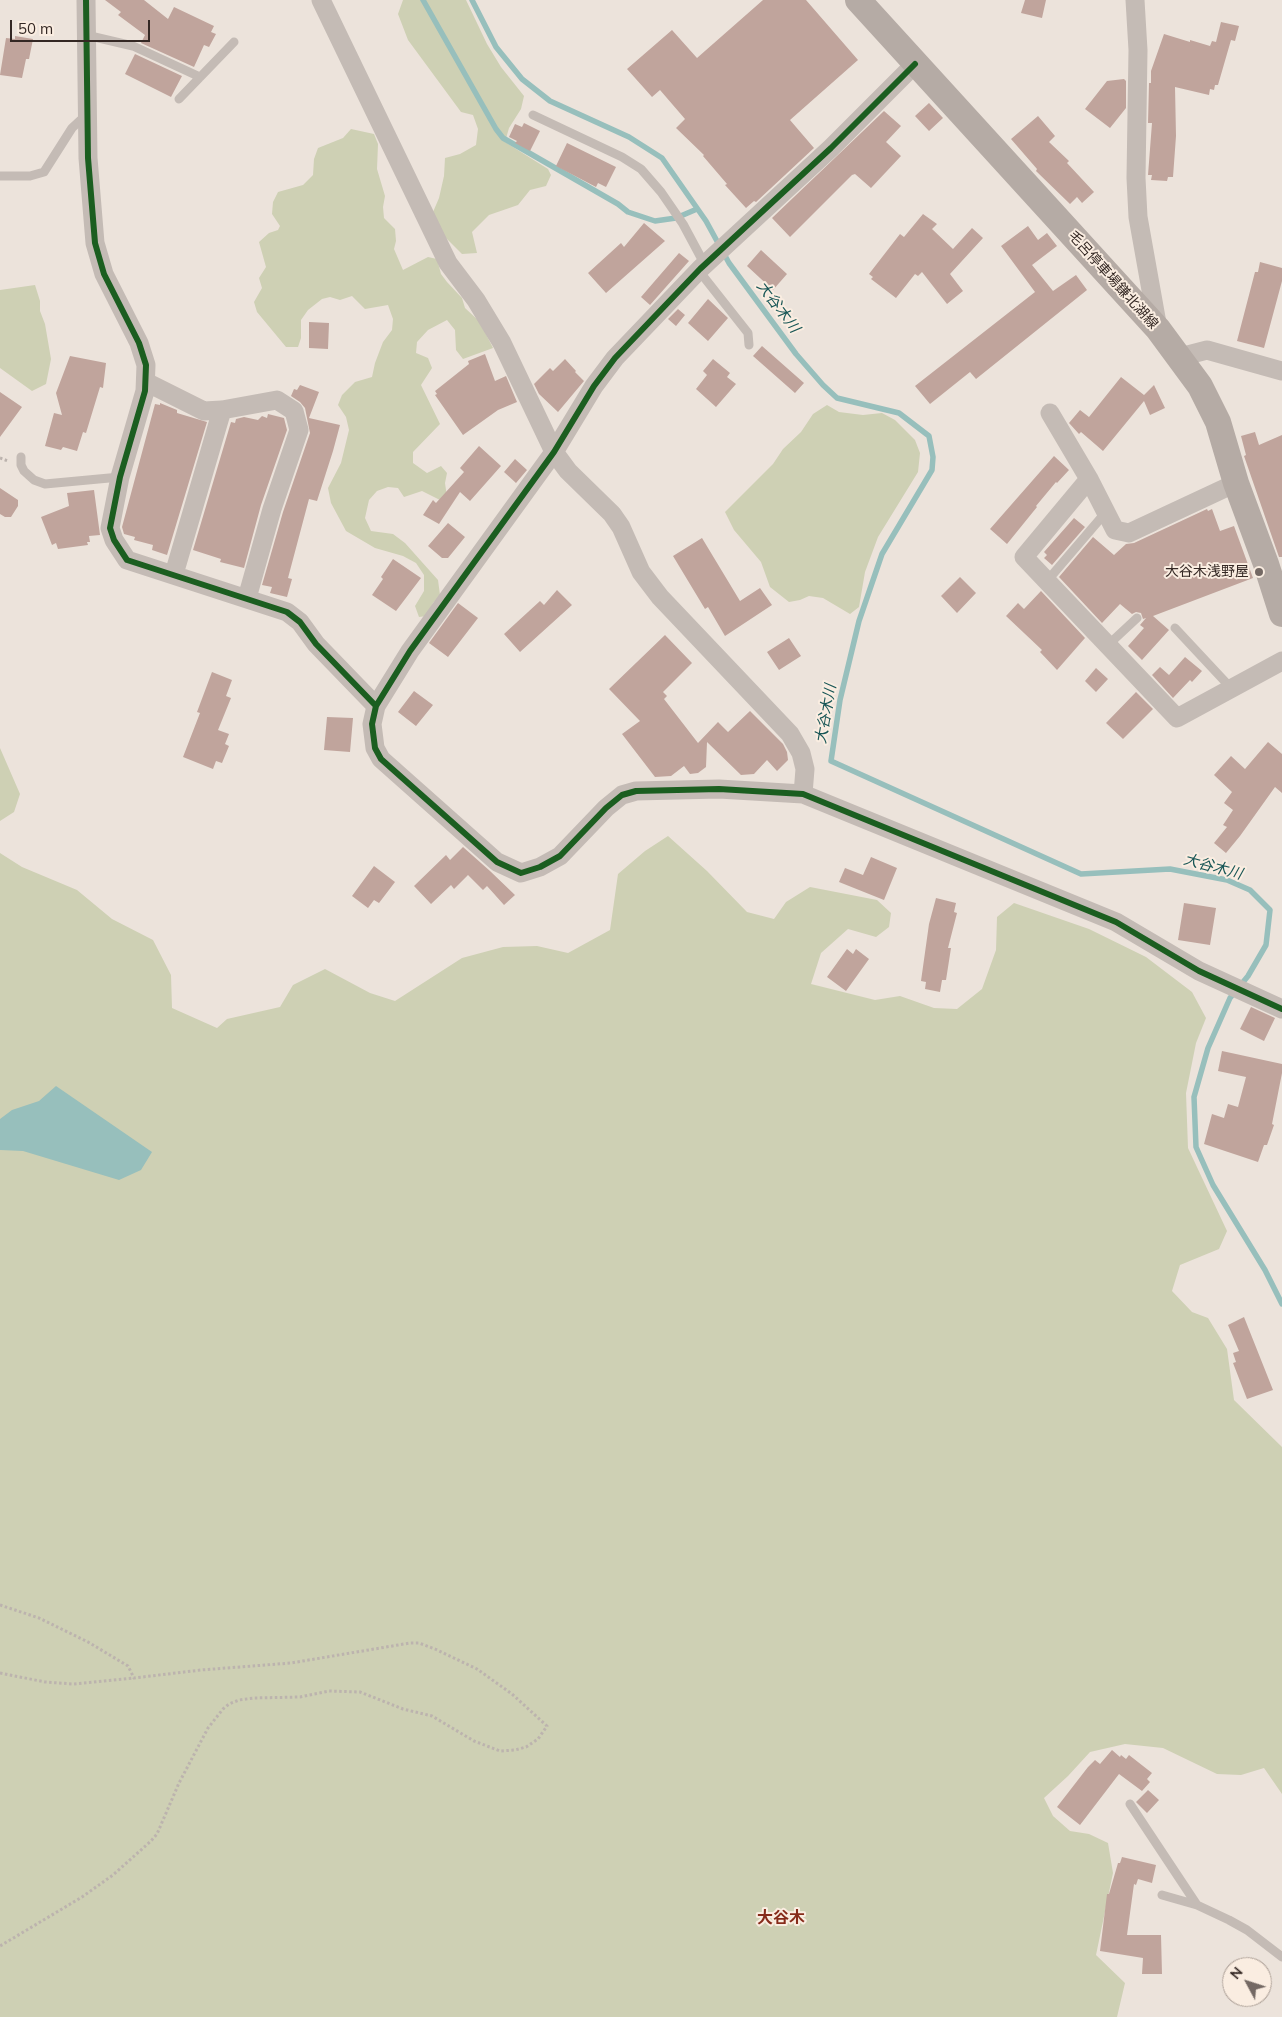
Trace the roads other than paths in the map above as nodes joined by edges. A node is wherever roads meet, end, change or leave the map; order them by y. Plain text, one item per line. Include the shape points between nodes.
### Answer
1 (86, 0) edge
2 (321, 0) edge
3 (858, 0) edge
4 (1135, 0) edge
5 (86, 35) junction
6 (234, 42) dead end
7 (915, 64) junction
8 (200, 77) junction
9 (179, 99) dead end
10 (87, 114) junction
11 (533, 115) dead end
12 (0, 176) edge
13 (706, 264) junction
14 (1158, 329) junction
15 (749, 345) dead end
16 (1180, 357) junction
17 (1282, 371) edge
18 (146, 382) junction
19 (222, 410) junction
20 (1050, 413) dead end
21 (554, 452) junction
22 (21, 457) dead end
23 (120, 477) junction
24 (1089, 479) junction
25 (1236, 483) junction
26 (1106, 512) junction
27 (174, 574) junction
28 (1047, 581) junction
29 (247, 598) junction
30 (1282, 614) edge
31 (1137, 618) dead end
32 (1175, 628) dead end
33 (1108, 646) junction
34 (1282, 661) edge
35 (1232, 688) junction
36 (376, 706) junction
37 (803, 794) junction
38 (1282, 1009) edge
39 (1130, 1804) dead end
40 (1162, 1894) dead end
41 (1197, 1905) junction
42 (1282, 1957) edge

1 - 5 street
2 - 21 street via 448,263 502,342
3 - 7 main road, 毛呂停車場鎌北湖線
4 - 14 street via 1138,217
5 - 8 lane via 133,46
5 - 10 street
6 - 8 lane
7 - 13 street via 831,148
7 - 14 main road, 毛呂停車場鎌北湖線
8 - 9 lane
10 - 12 lane via 72,128 44,172 30,176
10 - 18 street via 95,243 104,274 139,343 146,365
11 - 13 lane via 622,157 641,170 661,192
13 - 15 lane via 702,276 748,333
13 - 21 street via 616,358 594,386
14 - 16 main road, 毛呂停車場鎌北湖線
16 - 17 street via 1207,350
16 - 25 main road, 毛呂停車場鎌北湖線 via 1200,386 1218,422
18 - 19 street via 204,411
18 - 23 street
19 - 27 street
19 - 29 street via 277,400 294,411 299,430
20 - 24 street
21 - 36 street via 410,651
21 - 37 street via 568,471 612,514 641,572 660,597 790,734 801,753 805,769
22 - 23 lane via 24,471 45,484
23 - 27 street via 110,528 114,540 127,560
24 - 26 street
24 - 28 street via 1024,557
25 - 26 street via 1129,533 1115,530
25 - 30 main road, 毛呂停車場鎌北湖線
26 - 28 lane
27 - 29 street
28 - 33 street
29 - 36 street via 287,612 300,622 316,644
31 - 33 lane
32 - 35 lane
33 - 35 street via 1177,718
34 - 35 street
36 - 37 street via 372,737 381,759 497,862 521,873 560,856 606,808 622,795 636,791 719,789
37 - 38 street via 1116,922 1198,971
39 - 41 lane
40 - 41 lane
41 - 42 lane via 1247,1930

